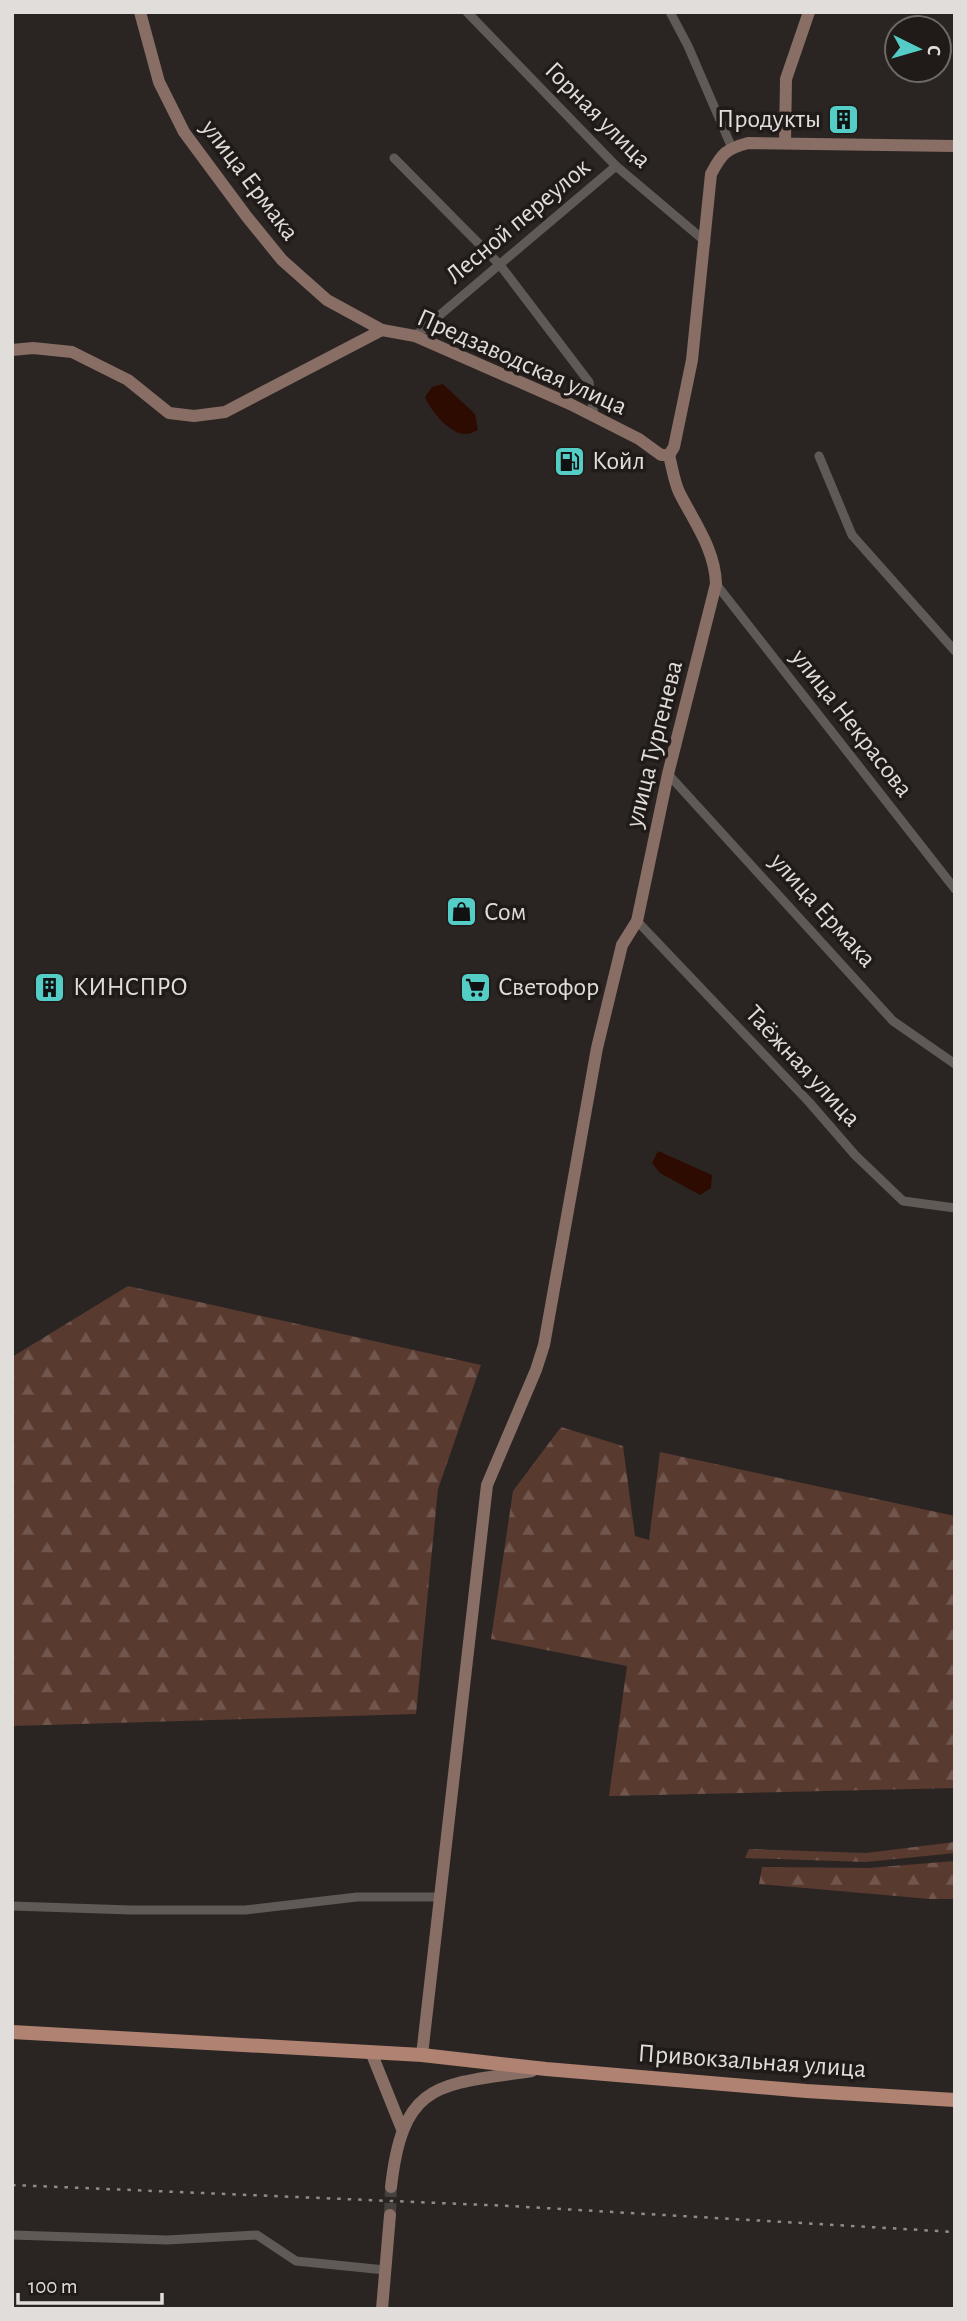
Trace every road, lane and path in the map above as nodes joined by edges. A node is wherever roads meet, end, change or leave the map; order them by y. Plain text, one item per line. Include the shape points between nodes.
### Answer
1 (140, 12) edge
2 (467, 12) edge
3 (670, 12) edge
4 (809, 12) edge
5 (785, 142) junction
6 (955, 146) edge
7 (732, 148) junction
8 (394, 158) dead end
9 (616, 166) junction
10 (706, 242) junction
11 (500, 265) junction
12 (382, 330) junction
13 (415, 336) junction
14 (12, 350) edge
15 (594, 415) junction
16 (669, 455) junction
17 (819, 456) dead end
18 (716, 584) junction
19 (955, 651) edge
20 (667, 775) junction
21 (955, 889) edge
22 (637, 921) junction
23 (955, 1064) edge
24 (955, 1208) edge
25 (441, 1896) junction
26 (12, 1906) edge
27 (12, 2032) edge
28 (370, 2052) junction
29 (422, 2055) junction
30 (546, 2068) junction
31 (955, 2100) edge
32 (402, 2129) junction
33 (391, 2187) tunnel mouth
34 (390, 2215) tunnel mouth
35 (12, 2235) edge
36 (385, 2270) junction
37 (383, 2309) edge

1 - 12 street, улица Ермака via 159,82 184,132 247,217 282,260 327,300
2 - 9 street, Горная улица
3 - 7 street
4 - 5 street via 786,79
5 - 6 street
5 - 7 street
7 - 10 street via 721,156 712,174
8 - 11 street
9 - 10 street, Горная улица
9 - 11 street, Лесной переулок
10 - 16 street via 692,360
11 - 13 street, Лесной переулок
11 - 15 street via 589,382
12 - 13 street, Предзаводская улица
12 - 14 street, Предзаводская улица via 225,412 194,416 169,413 128,380 72,352
13 - 15 street, Предзаводская улица
15 - 16 street, Предзаводская улица via 661,455
16 - 18 street, улица Тургенева via 678,489 708,545
17 - 19 street via 852,536
18 - 20 street, улица Тургенева
18 - 21 street, улица Некрасова
20 - 22 street, улица Тургенева
20 - 23 street, улица Ермака via 893,1021
22 - 24 street, Таёжная улица via 903,1201
22 - 25 street, улица Тургенева via 622,945 597,1048 544,1345 487,1485
25 - 26 street via 357,1897 245,1910
25 - 29 street, улица Тургенева
27 - 28 main road, Привокзальная улица
28 - 29 main road, Привокзальная улица
28 - 32 street
29 - 30 main road, Привокзальная улица
30 - 31 main road, Привокзальная улица
30 - 32 street via 440,2088 420,2102
32 - 33 street
34 - 36 street
35 - 36 street via 167,2241 257,2235 296,2261
36 - 37 street

